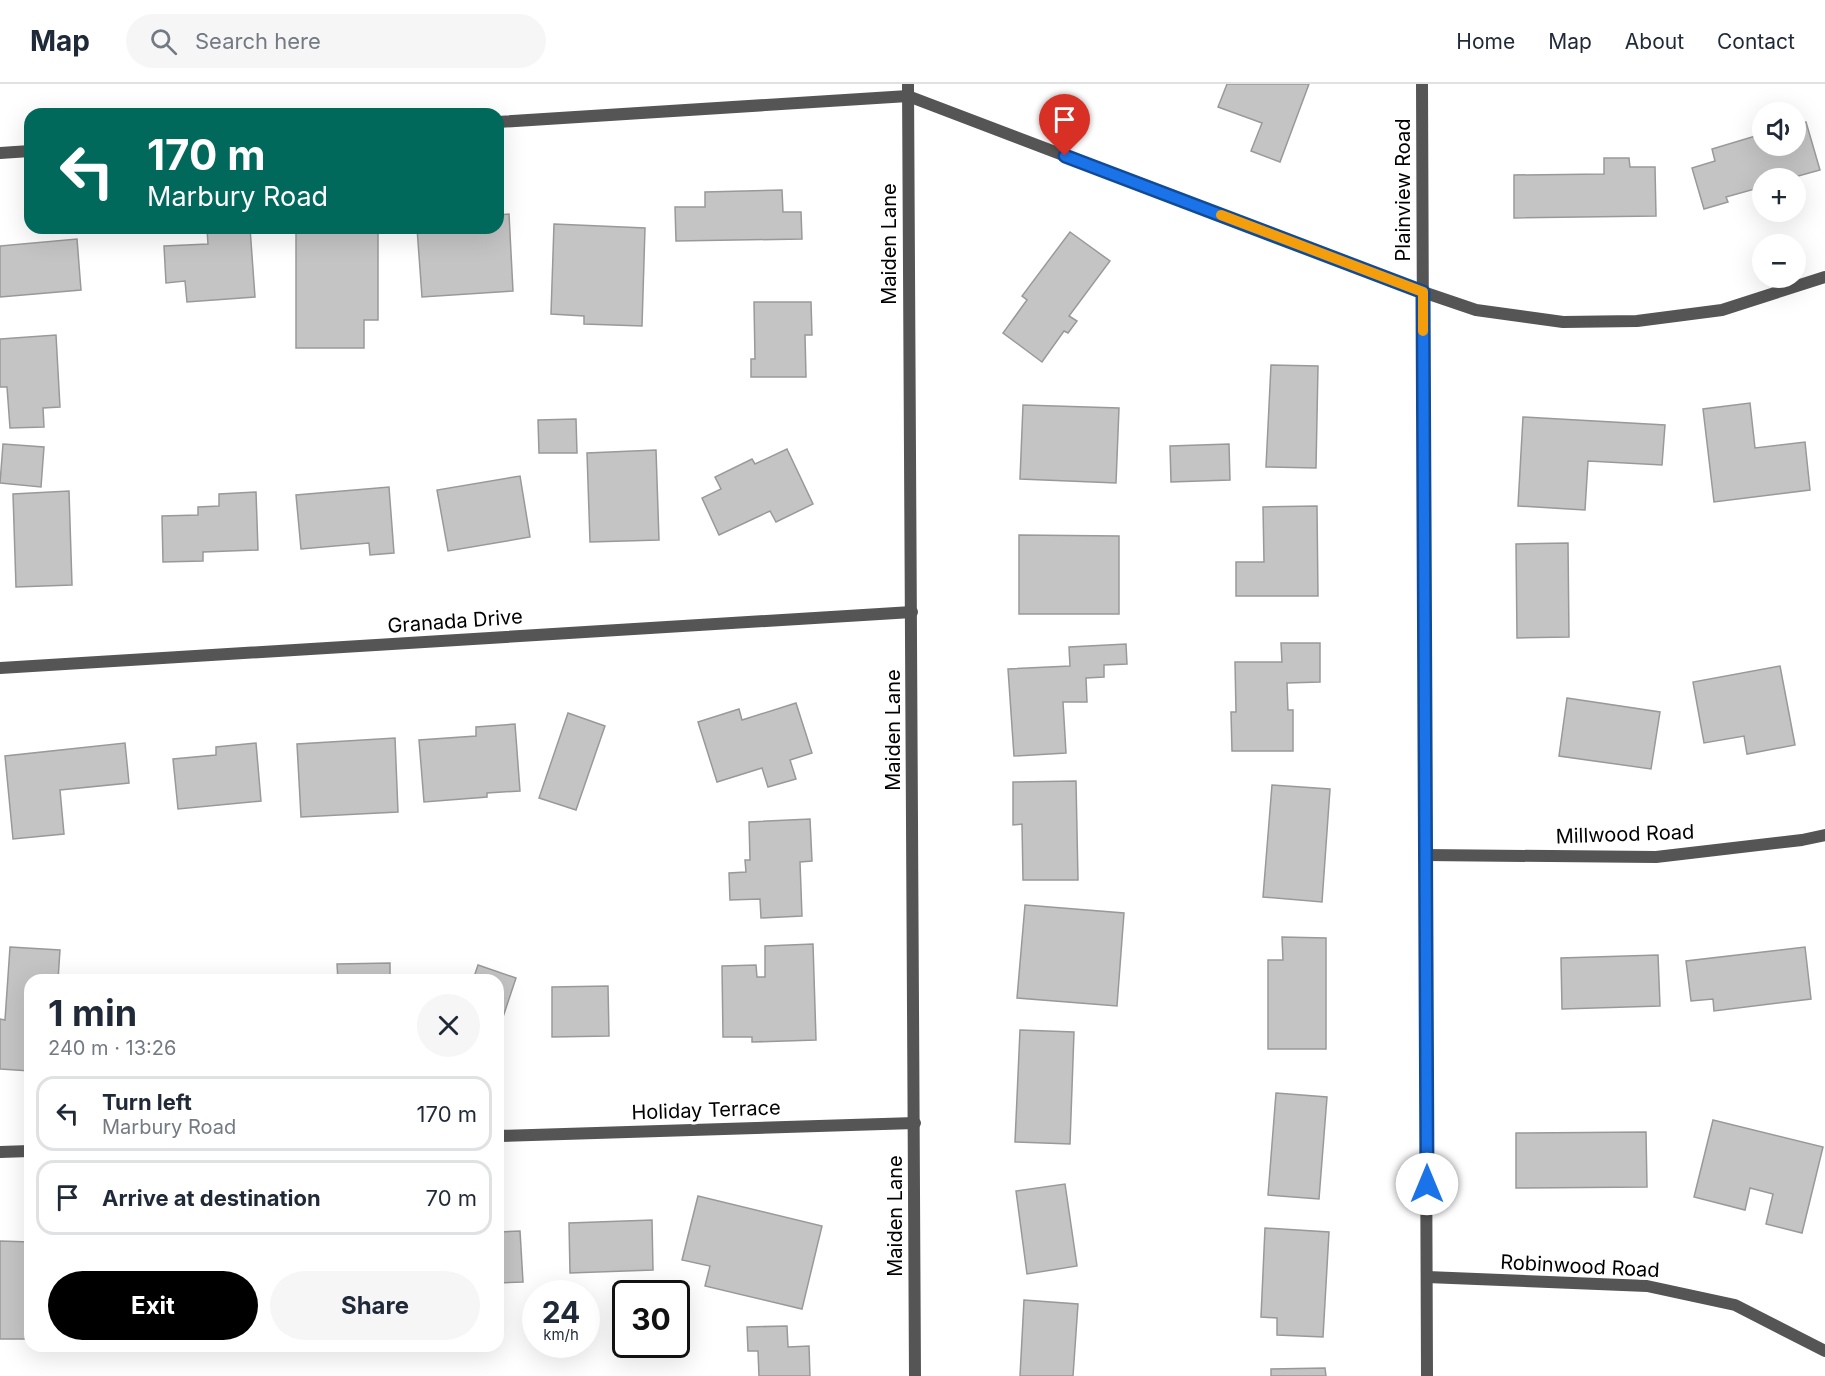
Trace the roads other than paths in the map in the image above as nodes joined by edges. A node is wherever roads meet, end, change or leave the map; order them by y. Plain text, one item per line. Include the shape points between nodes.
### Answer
1 (1422, 84) edge
2 (908, 90) edge
3 (504, 122) edge
4 (24, 151) edge
5 (0, 153) edge
6 (1825, 277) edge
7 (1423, 292) junction
8 (912, 612) junction
9 (0, 668) edge
10 (1825, 835) edge
11 (1424, 855) junction
12 (915, 1123) junction
13 (504, 1137) edge
14 (24, 1151) edge
15 (0, 1152) edge
16 (1427, 1277) junction
17 (1825, 1351) edge
18 (915, 1376) edge
19 (1426, 1376) edge

1 - 7 street, Plainview Road
2 - 3 street
2 - 7 street
2 - 8 street, Maiden Lane
4 - 5 street
6 - 7 street via 1722,310 1637,321 1563,322 1476,310
7 - 11 street, Plainview Road
8 - 9 street, Granada Drive
8 - 12 street, Maiden Lane
10 - 11 street, Millwood Road via 1656,857
11 - 16 street, Plainview Road
12 - 13 street, Holiday Terrace
12 - 18 street, Maiden Lane
14 - 15 street
16 - 17 street, Robinwood Road via 1647,1286 1735,1305
16 - 19 street, Plainview Road

